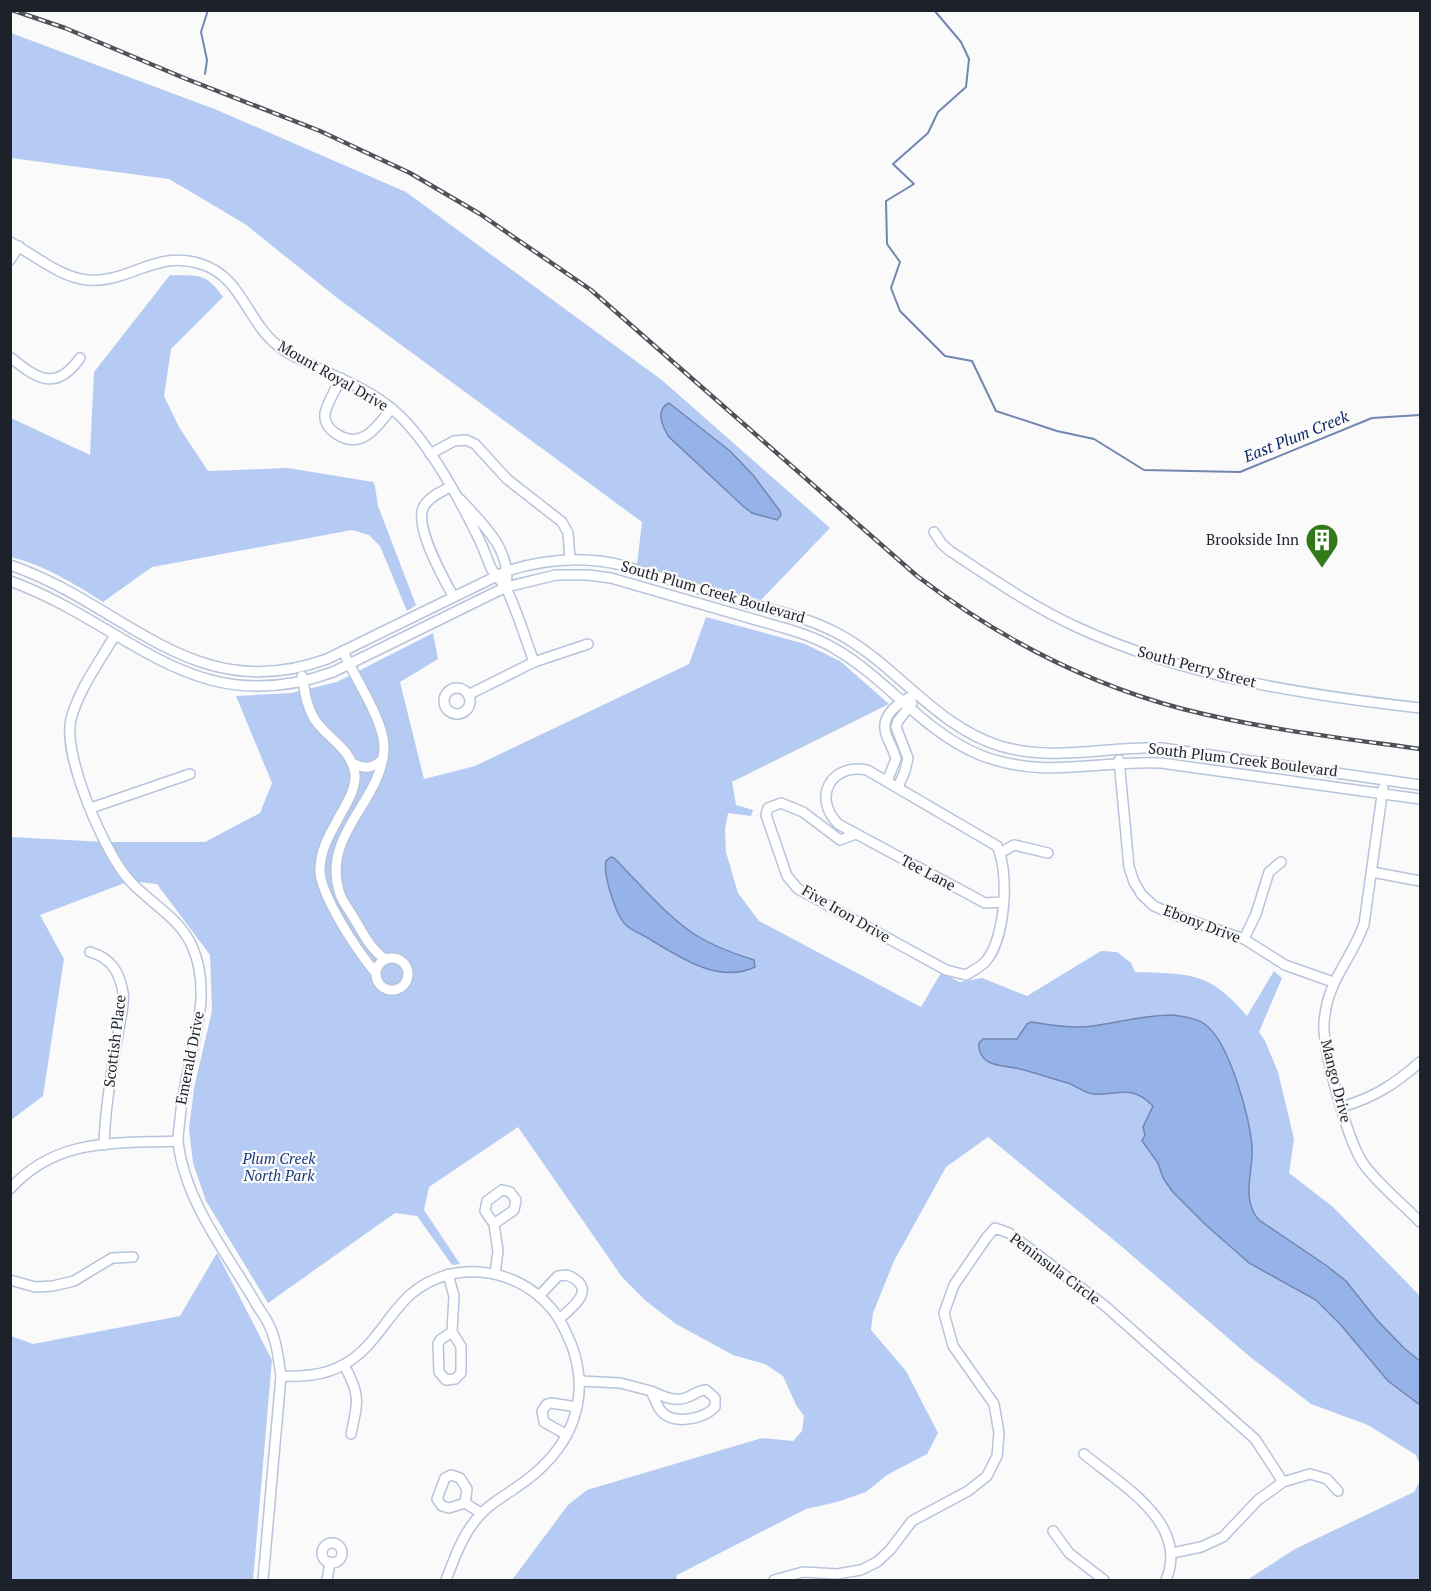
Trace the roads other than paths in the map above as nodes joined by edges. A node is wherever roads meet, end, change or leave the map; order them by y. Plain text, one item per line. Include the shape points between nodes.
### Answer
1 (15, 244) edge
2 (10, 260) edge
3 (10, 357) edge
4 (80, 358) dead end
5 (341, 378) junction
6 (391, 408) junction
7 (430, 454) junction
8 (450, 487) junction
9 (934, 532) dead end
10 (570, 560) junction
11 (10, 565) edge
12 (507, 571) junction
13 (495, 576) junction
14 (10, 581) edge
15 (506, 587) junction
16 (453, 596) junction
17 (116, 635) junction
18 (588, 644) dead end
19 (343, 651) junction
20 (534, 662) junction
21 (348, 664) junction
22 (300, 668) junction
23 (303, 682) junction
24 (916, 694) junction
25 (468, 695) dead end
26 (905, 705) junction
27 (1420, 708) edge
28 (1118, 748) junction
29 (383, 759) junction
30 (351, 762) junction
31 (1119, 763) junction
32 (190, 774) dead end
33 (1384, 779) junction
34 (887, 781) junction
35 (1420, 785) edge
36 (898, 787) junction
37 (1382, 794) junction
38 (1420, 799) edge
39 (91, 808) junction
40 (856, 834) junction
41 (1000, 853) junction
42 (1048, 853) dead end
43 (1281, 862) dead end
44 (1372, 872) junction
45 (1420, 881) edge
46 (1003, 902) junction
47 (1244, 939) junction
48 (90, 952) dead end
49 (385, 959) junction
50 (375, 972) junction
51 (1333, 982) junction
52 (1420, 1062) edge
53 (1342, 1107) junction
54 (178, 1141) junction
55 (104, 1145) junction
56 (10, 1189) edge
57 (1420, 1222) edge
58 (494, 1224) dead end
59 (133, 1257) dead end
60 (448, 1274) junction
61 (495, 1274) junction
62 (10, 1280) edge
63 (539, 1296) junction
64 (560, 1319) junction
65 (452, 1332) junction
66 (344, 1365) junction
67 (281, 1376) junction
68 (580, 1381) junction
69 (651, 1391) junction
70 (577, 1407) junction
71 (351, 1434) dead end
72 (567, 1435) junction
73 (1084, 1454) dead end
74 (1283, 1482) junction
75 (1338, 1491) dead end
76 (465, 1503) dead end
77 (481, 1513) junction
78 (1053, 1531) dead end
79 (1172, 1553) junction
80 (330, 1562) dead end
81 (861, 1570) junction
82 (263, 1581) edge
83 (327, 1581) edge
84 (446, 1581) edge
85 (774, 1581) edge
86 (865, 1581) edge
87 (1104, 1581) edge
88 (1166, 1581) edge

1 - 2 street
1 - 5 street, Mount Royal Drive via 63,273 88,280 109,278 172,259 206,265 233,286 276,344
3 - 4 street via 31,374 46,380 62,377
5 - 6 street, Mount Royal Drive
5 - 6 street via 325,422 340,436 363,438
6 - 7 street, Mount Royal Drive
7 - 8 street, Mount Royal Drive
7 - 10 street via 454,441 475,444 507,479 562,522 568,533
8 - 12 street, Mount Royal Drive via 492,534
8 - 13 street, Mount Royal Drive
8 - 16 street via 429,499 420,516 422,529
9 - 27 street, South Perry Street via 950,551 1017,595 1078,628 1159,659 1266,685
10 - 12 street, South Plum Creek Boulevard via 538,562
10 - 24 street, South Plum Creek Boulevard via 614,564 817,624 856,645
11 - 22 street, South Plum Creek Boulevard via 48,580 206,665 256,672
12 - 13 street, South Plum Creek Boulevard
12 - 15 street, Mount Royal Drive
13 - 15 street, Mount Royal Drive
13 - 16 street, South Plum Creek Boulevard
14 - 17 street, South Plum Creek Boulevard via 50,598
15 - 20 street
15 - 21 street, South Plum Creek Boulevard
15 - 26 street, South Plum Creek Boulevard via 556,575 588,575 621,580 791,630 818,640 856,663
16 - 19 street, South Plum Creek Boulevard
17 - 23 street, South Plum Creek Boulevard via 202,679 256,687
17 - 39 street, Emerald Drive via 84,688 71,719 71,750
18 - 20 street
19 - 21 street
19 - 22 street, South Plum Creek Boulevard
20 - 25 street
21 - 23 street, South Plum Creek Boulevard
21 - 29 street via 379,723
22 - 23 street
23 - 30 street via 309,709
24 - 26 street
24 - 28 street, South Plum Creek Boulevard via 971,734 1015,750 1055,754
26 - 31 street, South Plum Creek Boulevard via 964,747 1004,762 1055,769
26 - 34 street via 888,714 884,725 896,759
26 - 36 street via 896,727 908,758
28 - 31 street, Ebony Drive
28 - 33 street, South Plum Creek Boulevard via 1183,750
29 - 30 street via 368,768
29 - 49 street via 338,848 335,869 339,893 374,951
30 - 50 street via 354,785 324,845 320,871 328,900
31 - 37 street, South Plum Creek Boulevard via 1182,765
31 - 47 street, Ebony Drive via 1129,867 1142,895 1172,914
32 - 39 street
33 - 35 street, South Plum Creek Boulevard
33 - 37 street, Mango Drive
34 - 36 street
34 - 40 street, Tee Lane via 856,768 838,773 829,783 825,798 828,814
36 - 41 street via 997,846
37 - 38 street, South Plum Creek Boulevard
37 - 44 street, Mango Drive
39 - 54 street, Emerald Drive via 110,854 130,881 174,919 192,946 201,976 200,1011 181,1099
40 - 46 street, Tee Lane via 985,903
40 - 46 street, Five Iron Drive via 840,840 803,812 781,803 768,807 765,815 787,876 798,889 946,970 966,975 986,962 997,942
41 - 42 street via 1014,845
41 - 46 street
43 - 47 street via 1269,872
44 - 45 street
44 - 51 street, Mango Drive via 1360,937
47 - 51 street, Ebony Drive via 1285,965
48 - 55 street, Scottish Place via 112,963 124,995
49 - 50 street
49 - 50 street via 393,957 404,963 406,982 388,990 379,984
51 - 53 street, Mango Drive via 1323,1028
52 - 53 street via 1392,1086
53 - 57 street, Mango Drive via 1365,1166
54 - 55 street
54 - 67 street, Emerald Drive via 194,1200 268,1323 277,1346
55 - 56 street via 66,1151 42,1162
58 - 61 street via 498,1251
59 - 62 street via 112,1258 74,1281 53,1286 35,1287
60 - 61 street
60 - 65 street via 454,1296
60 - 66 street via 412,1293 371,1341
61 - 63 street via 525,1285
63 - 64 street
63 - 64 street via 558,1276 567,1275 579,1284 580,1302
64 - 68 street
65 - 65 street via 438,1344 439,1372 446,1380 461,1373 461,1346
66 - 67 street via 322,1372
66 - 71 street via 358,1399
67 - 82 street, Emerald Drive
68 - 69 street via 620,1383
68 - 70 street
69 - 69 street via 661,1411 672,1418 689,1419 715,1407 715,1398 706,1390 677,1400
70 - 72 street
70 - 72 street via 551,1403 542,1411 544,1422
72 - 77 street via 537,1473
73 - 79 street via 1147,1506 1161,1522
74 - 75 street via 1310,1474 1327,1479
74 - 79 street via 1258,1500 1223,1537
74 - 81 street, Peninsula Circle via 1255,1439 1104,1305 1009,1233 995,1228 954,1285 944,1313 953,1346 994,1404 999,1433 997,1456 987,1476 968,1491 912,1521 890,1550
76 - 77 street
77 - 84 street via 464,1537
78 - 87 street via 1068,1553
79 - 88 street
80 - 83 street
81 - 85 street, Peninsula Circle via 837,1574 803,1572
81 - 86 street

